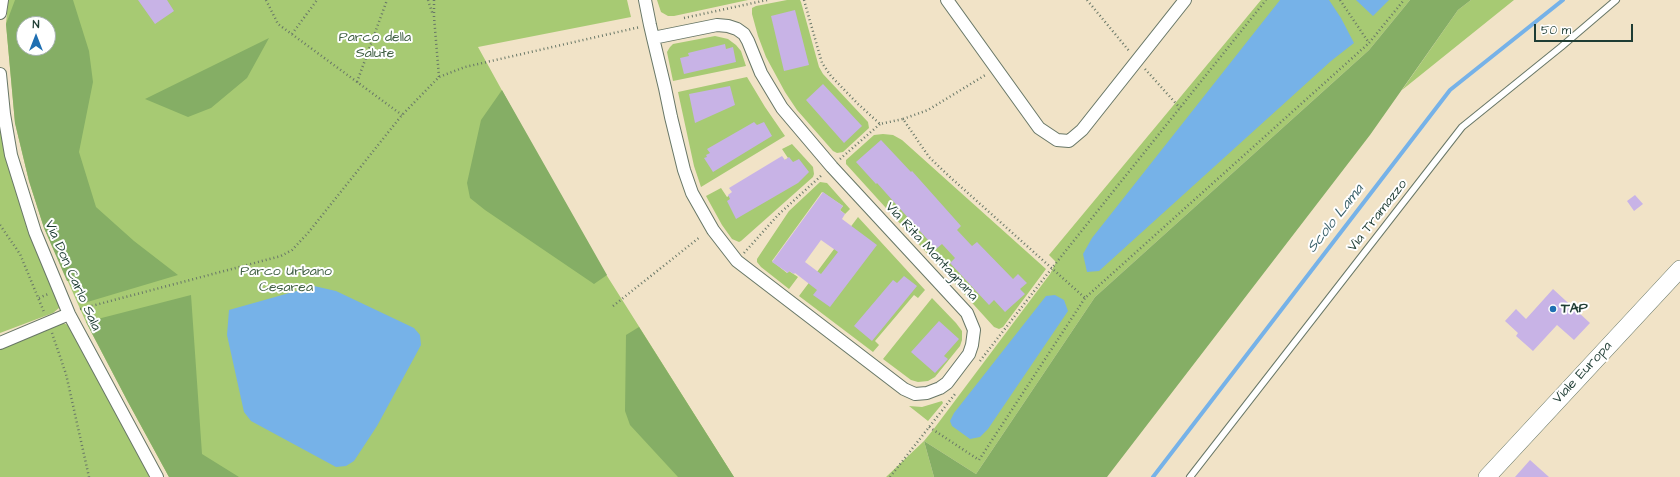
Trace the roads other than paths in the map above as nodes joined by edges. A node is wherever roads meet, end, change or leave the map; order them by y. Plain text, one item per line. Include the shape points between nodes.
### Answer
1 (2, 0) edge
2 (646, 0) edge
3 (947, 0) edge
4 (1185, 0) edge
5 (1616, 0) edge
6 (0, 13) edge
7 (653, 38) junction
8 (0, 74) edge
9 (1680, 269) edge
10 (69, 314) junction
11 (0, 343) edge
12 (157, 477) edge
13 (1190, 477) edge
14 (1487, 477) edge

1 - 6 street
2 - 7 street, Via Rita Montagnana
3 - 4 street via 1039,128 1057,140 1069,141 1082,130
5 - 13 lane, Via Tramazzo via 1462,127
7 - 7 street, Via Rita Montagnana via 682,162 692,193 709,225 737,261 904,389 915,394 927,393 947,383 969,354 972,345 974,330 967,313 832,167 782,108 761,74 744,34 737,29 717,25
8 - 10 street, Via Don Carlo Sala via 11,155 35,232
9 - 14 main road, Viale Europa
10 - 11 street
10 - 12 street, Via Don Carlo Sala

